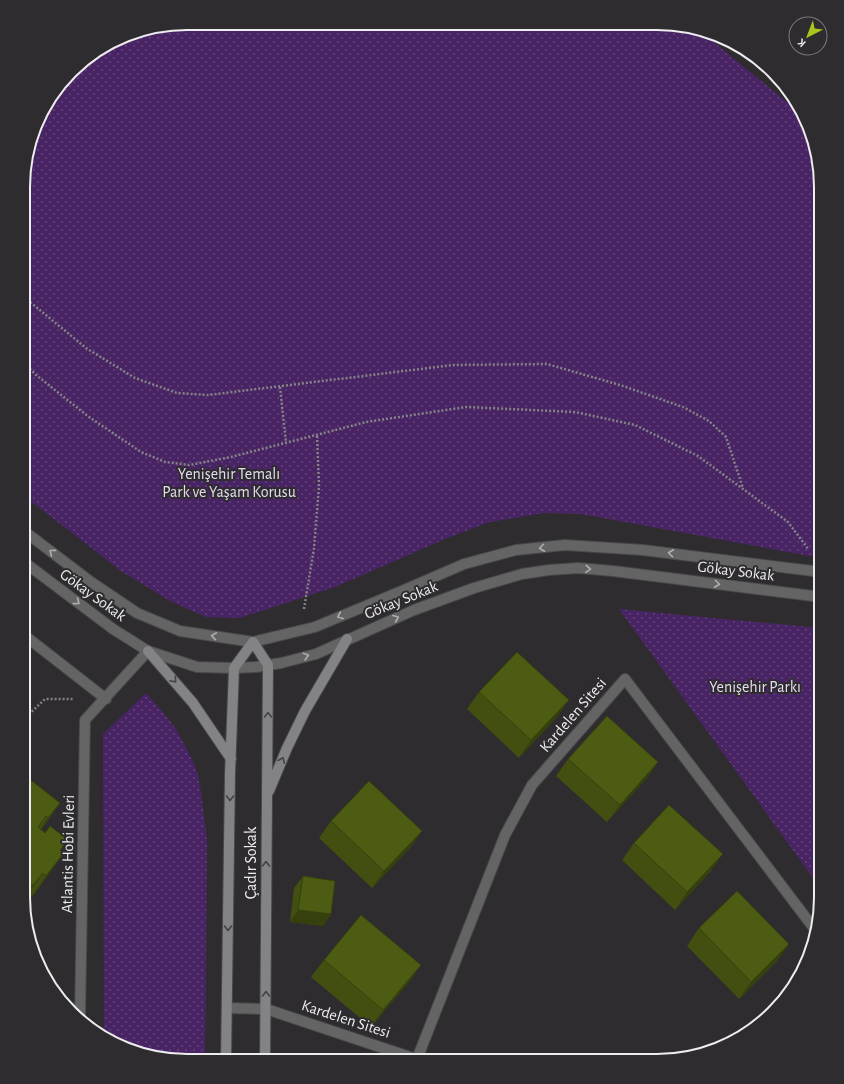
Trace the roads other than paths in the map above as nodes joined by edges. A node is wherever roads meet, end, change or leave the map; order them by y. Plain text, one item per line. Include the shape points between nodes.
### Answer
1 (30, 536) edge
2 (30, 567) edge
3 (814, 571) edge
4 (814, 596) edge
5 (347, 639) junction
6 (30, 641) edge
7 (253, 642) junction
8 (148, 651) junction
9 (268, 665) junction
10 (234, 668) junction
11 (106, 699) junction
12 (231, 759) junction
13 (267, 796) junction
14 (812, 925) edge
15 (227, 1008) junction
16 (266, 1009) junction
17 (80, 1012) edge
18 (226, 1054) edge
19 (265, 1054) edge
20 (401, 1054) edge
21 (421, 1054) edge

7 -> 1 street, Gökay Sokak via 180,631 137,613
2 -> 8 street, Gökay Sokak via 113,629
3 -> 7 street, Gökay Sokak via 643,550 565,545 516,550 464,564 301,631
5 -> 4 street, Gökay Sokak via 474,588 522,574 549,570 578,568 613,571
9 -> 5 street, Gökay Sokak via 316,654
13 -> 5 street via 305,711
6 - 11 street
7 - 9 street
7 - 10 street
8 - 10 street, Gökay Sokak via 197,667
8 - 11 street, Atlantis Hobi Evleri
8 -> 12 street via 193,703
9 - 10 street, Gökay Sokak
13 -> 9 street, Çadır Sokak
10 - 12 street, Çadır Sokak
11 - 17 street, Atlantis Hobi Evleri via 85,720
12 -> 15 street, Çadır Sokak
16 -> 13 street, Çadır Sokak
14 - 21 street, Kardelen Sitesi via 625,679 532,785 505,835
15 - 16 street, Kardelen Sitesi
15 - 18 street, Çadır Sokak
16 - 19 street, Çadır Sokak
16 - 20 street, Kardelen Sitesi

